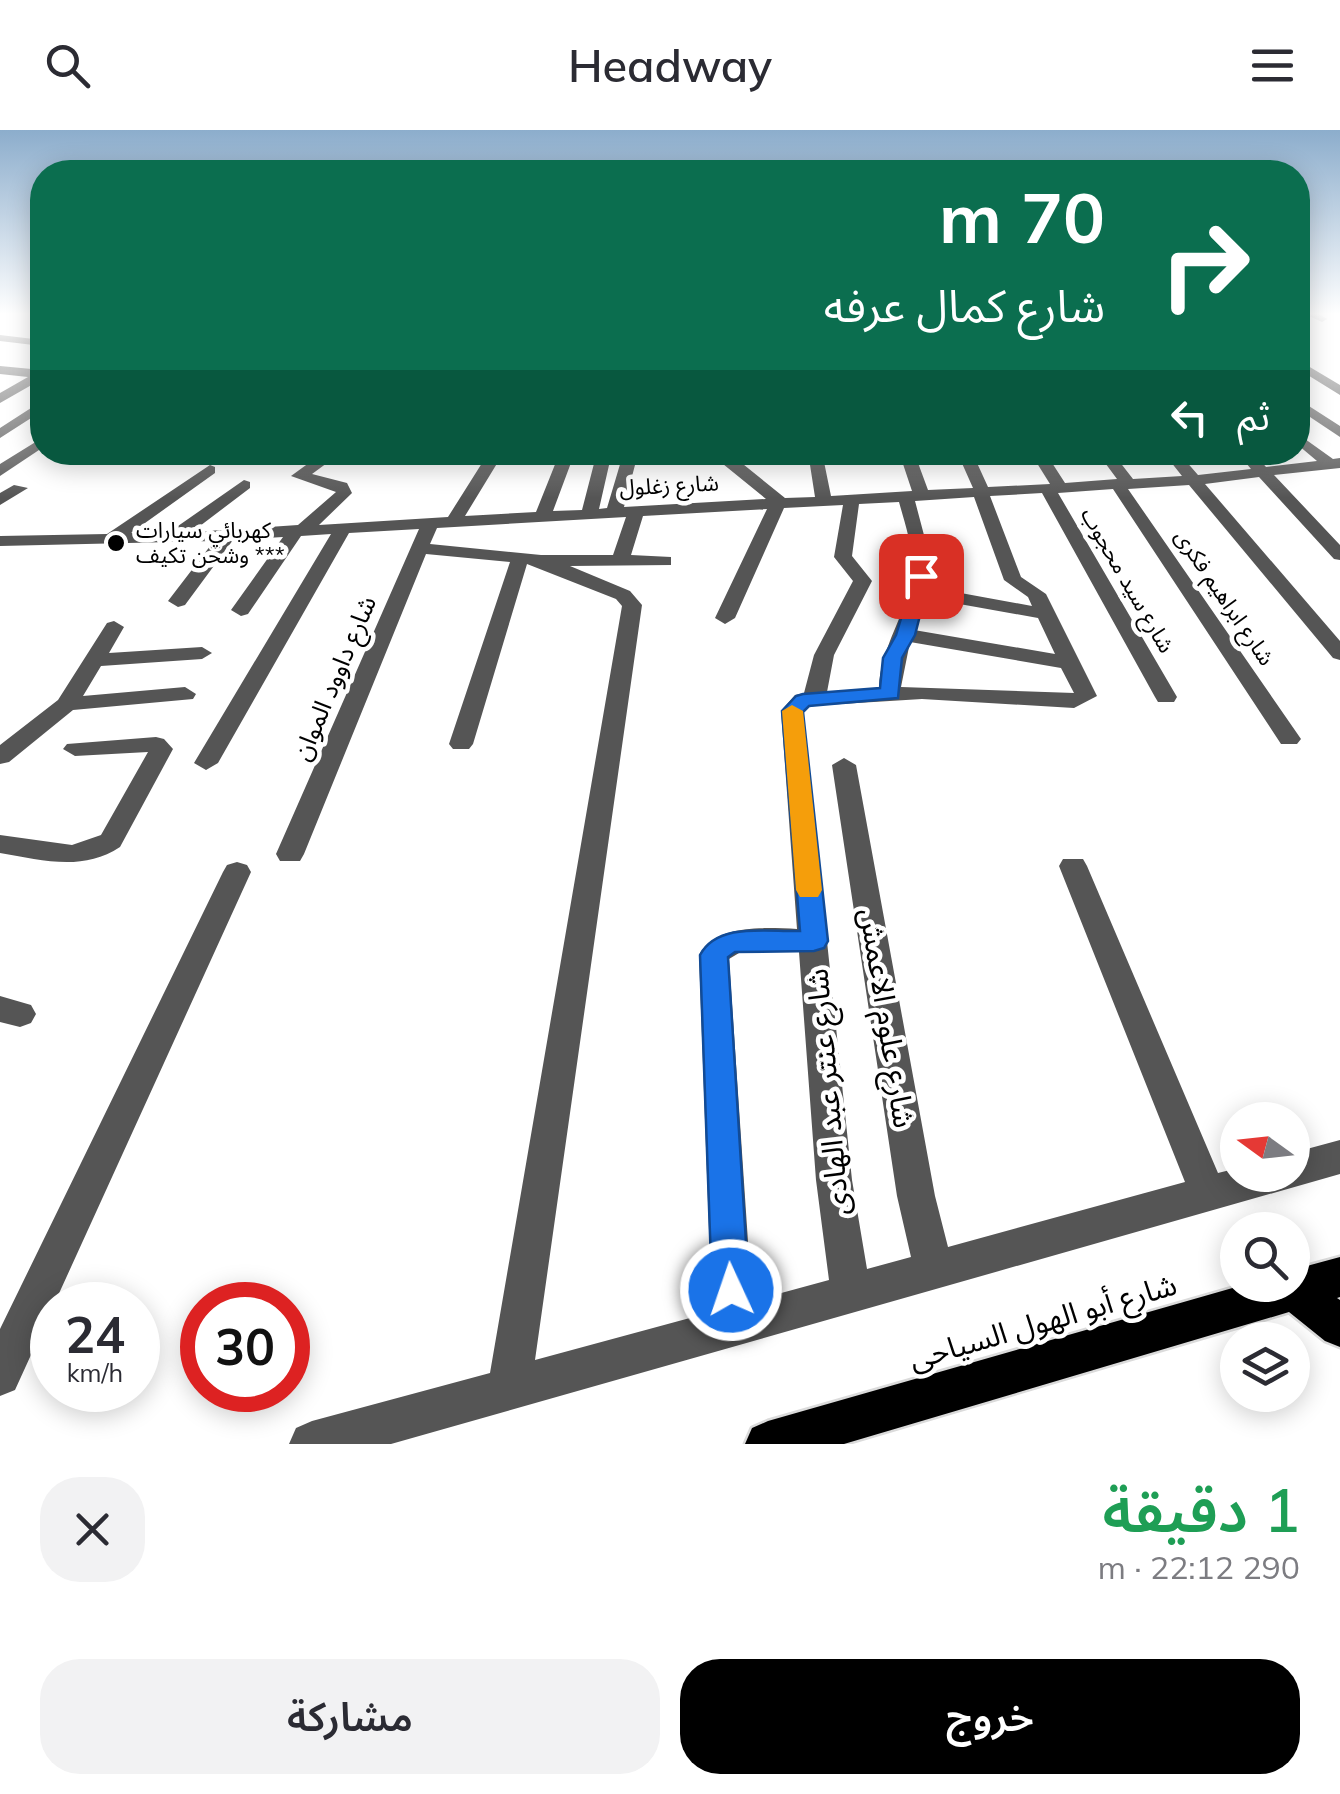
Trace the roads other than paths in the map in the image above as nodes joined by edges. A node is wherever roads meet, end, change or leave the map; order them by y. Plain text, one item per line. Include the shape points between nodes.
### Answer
1 (1316, 375) edge
2 (30, 381) edge
3 (1340, 391) edge
4 (0, 398) edge
5 (30, 403) edge
6 (30, 412) edge
7 (1310, 412) edge
8 (18, 423) junction
9 (0, 424) edge
10 (0, 434) edge
11 (1340, 434) edge
12 (1310, 446) edge
13 (30, 450) edge
14 (1335, 463) edge
15 (315, 465) edge
16 (489, 465) edge
17 (563, 465) edge
18 (602, 465) edge
19 (626, 465) edge
20 (733, 465) edge
21 (817, 465) edge
22 (908, 465) edge
23 (970, 465) edge
24 (1043, 465) edge
25 (1112, 465) edge
26 (1182, 465) edge
27 (1258, 465) edge
28 (210, 470) dead end
29 (0, 471) edge
30 (1267, 474) junction
31 (1196, 480) junction
32 (1123, 484) junction
33 (244, 485) dead end
34 (20, 488) dead end
35 (1053, 488) junction
36 (981, 491) junction
37 (913, 495) junction
38 (852, 498) junction
39 (0, 500) edge
40 (824, 500) junction
41 (779, 502) junction
42 (638, 509) junction
43 (615, 510) junction
44 (590, 512) junction
45 (543, 515) junction
46 (454, 521) junction
47 (431, 522) junction
48 (344, 527) junction
49 (300, 530) junction
50 (228, 534) junction
51 (172, 538) junction
52 (110, 540) junction
53 (0, 541) edge
54 (418, 548) junction
55 (1340, 555) edge
56 (531, 559) junction
57 (665, 561) dead end
58 (620, 562) junction
59 (917, 591) junction
60 (178, 600) dead end
61 (241, 610) dead end
62 (1046, 614) junction
63 (725, 618) dead end
64 (114, 627) dead end
65 (906, 635) junction
66 (202, 653) dead end
67 (1340, 654) edge
68 (93, 660) junction
69 (1071, 663) junction
70 (185, 694) dead end
71 (890, 694) junction
72 (1166, 697) dead end
73 (67, 704) junction
74 (803, 705) junction
75 (1289, 739) dead end
76 (461, 744) dead end
77 (75, 749) dead end
78 (0, 757) edge
79 (206, 763) dead end
80 (844, 765) dead end
81 (6, 851) edge
82 (290, 854) dead end
83 (1074, 866) dead end
84 (237, 872) dead end
85 (814, 941) junction
86 (1340, 1156) edge
87 (1310, 1165) edge
88 (1220, 1191) edge
89 (1208, 1194) junction
90 (934, 1270) junction
91 (1340, 1277) edge
92 (1310, 1285) edge
93 (851, 1293) junction
94 (1252, 1302) edge
95 (1309, 1302) edge
96 (733, 1326) junction
97 (1340, 1326) edge
98 (0, 1375) edge
99 (508, 1389) junction
100 (312, 1444) edge
101 (768, 1444) edge

1 - 3 street
2 - 4 street
4 - 5 street
6 - 8 street
7 - 11 street
8 - 9 street
8 - 10 street
12 - 14 street
13 - 29 street
14 - 30 street, شارع زغلول
15 - 49 street via 299,476 341,486 344,493
16 - 46 street
17 - 45 street
18 - 44 street
19 - 43 street
20 - 41 street
21 - 40 street
22 - 37 street
23 - 36 street
24 - 35 street, شارع سيد محجوب
25 - 32 street, شارع ابراهيم فكرى
26 - 31 street
27 - 30 street
28 - 52 street
30 - 31 street, شارع زغلول
30 - 55 street
31 - 32 street, شارع زغلول
31 - 67 street
32 - 35 street, شارع زغلول
32 - 75 street, شارع ابراهيم فكرى
33 - 51 street
34 - 39 street
35 - 36 street, شارع زغلول
35 - 72 street, شارع سيد محجوب
36 - 37 street, شارع زغلول
36 - 62 street via 1013,580 1036,594
37 - 38 street, شارع زغلول
37 - 59 street via 921,561
38 - 40 street, شارع زغلول
38 - 74 street, شارع عنتر عبد الهادى via 843,557 863,581
40 - 41 street, شارع زغلول
41 - 42 street, شارع زغلول
41 - 63 street
42 - 43 street, شارع زغلول
42 - 58 street
43 - 44 street, شارع زغلول
44 - 45 street, شارع زغلول
45 - 46 street, شارع زغلول
46 - 47 street, شارع زغلول
47 - 48 street, شارع زغلول
47 - 54 street, شارع داوود الموان
48 - 49 street, شارع زغلول
48 - 79 street
49 - 50 street, شارع زغلول
49 - 61 street
50 - 51 street, شارع زغلول
50 - 60 street
51 - 52 street, شارع زغلول
52 - 53 street, شارع زغلول
54 - 56 street
54 - 82 street, شارع داوود الموان
56 - 58 street
56 - 76 street
56 - 99 street via 632,604
57 - 58 street
59 - 62 street
59 - 65 street
62 - 69 street
64 - 68 street
65 - 69 street
65 - 71 street via 888,676
66 - 68 street
68 - 73 street
69 - 71 street via 1085,690 1074,702
70 - 73 street
71 - 74 street
73 - 78 street
74 - 85 street, شارع عنتر عبد الهادى
77 - 81 street via 161,746 111,841 85,855
80 - 90 street, شارع علوم الاعمش
83 - 89 street
84 - 98 street
85 - 93 street, شارع عنتر عبد الهادى via 834,1180
85 - 96 street via 735,942 714,955
86 - 87 street
88 - 89 street
89 - 90 street
90 - 93 street
91 - 92 main road, شارع أبو الهول السياحى
93 - 96 street
94 - 101 main road, شارع أبو الهول السياحى
95 - 97 main road
96 - 99 street
99 - 100 street

